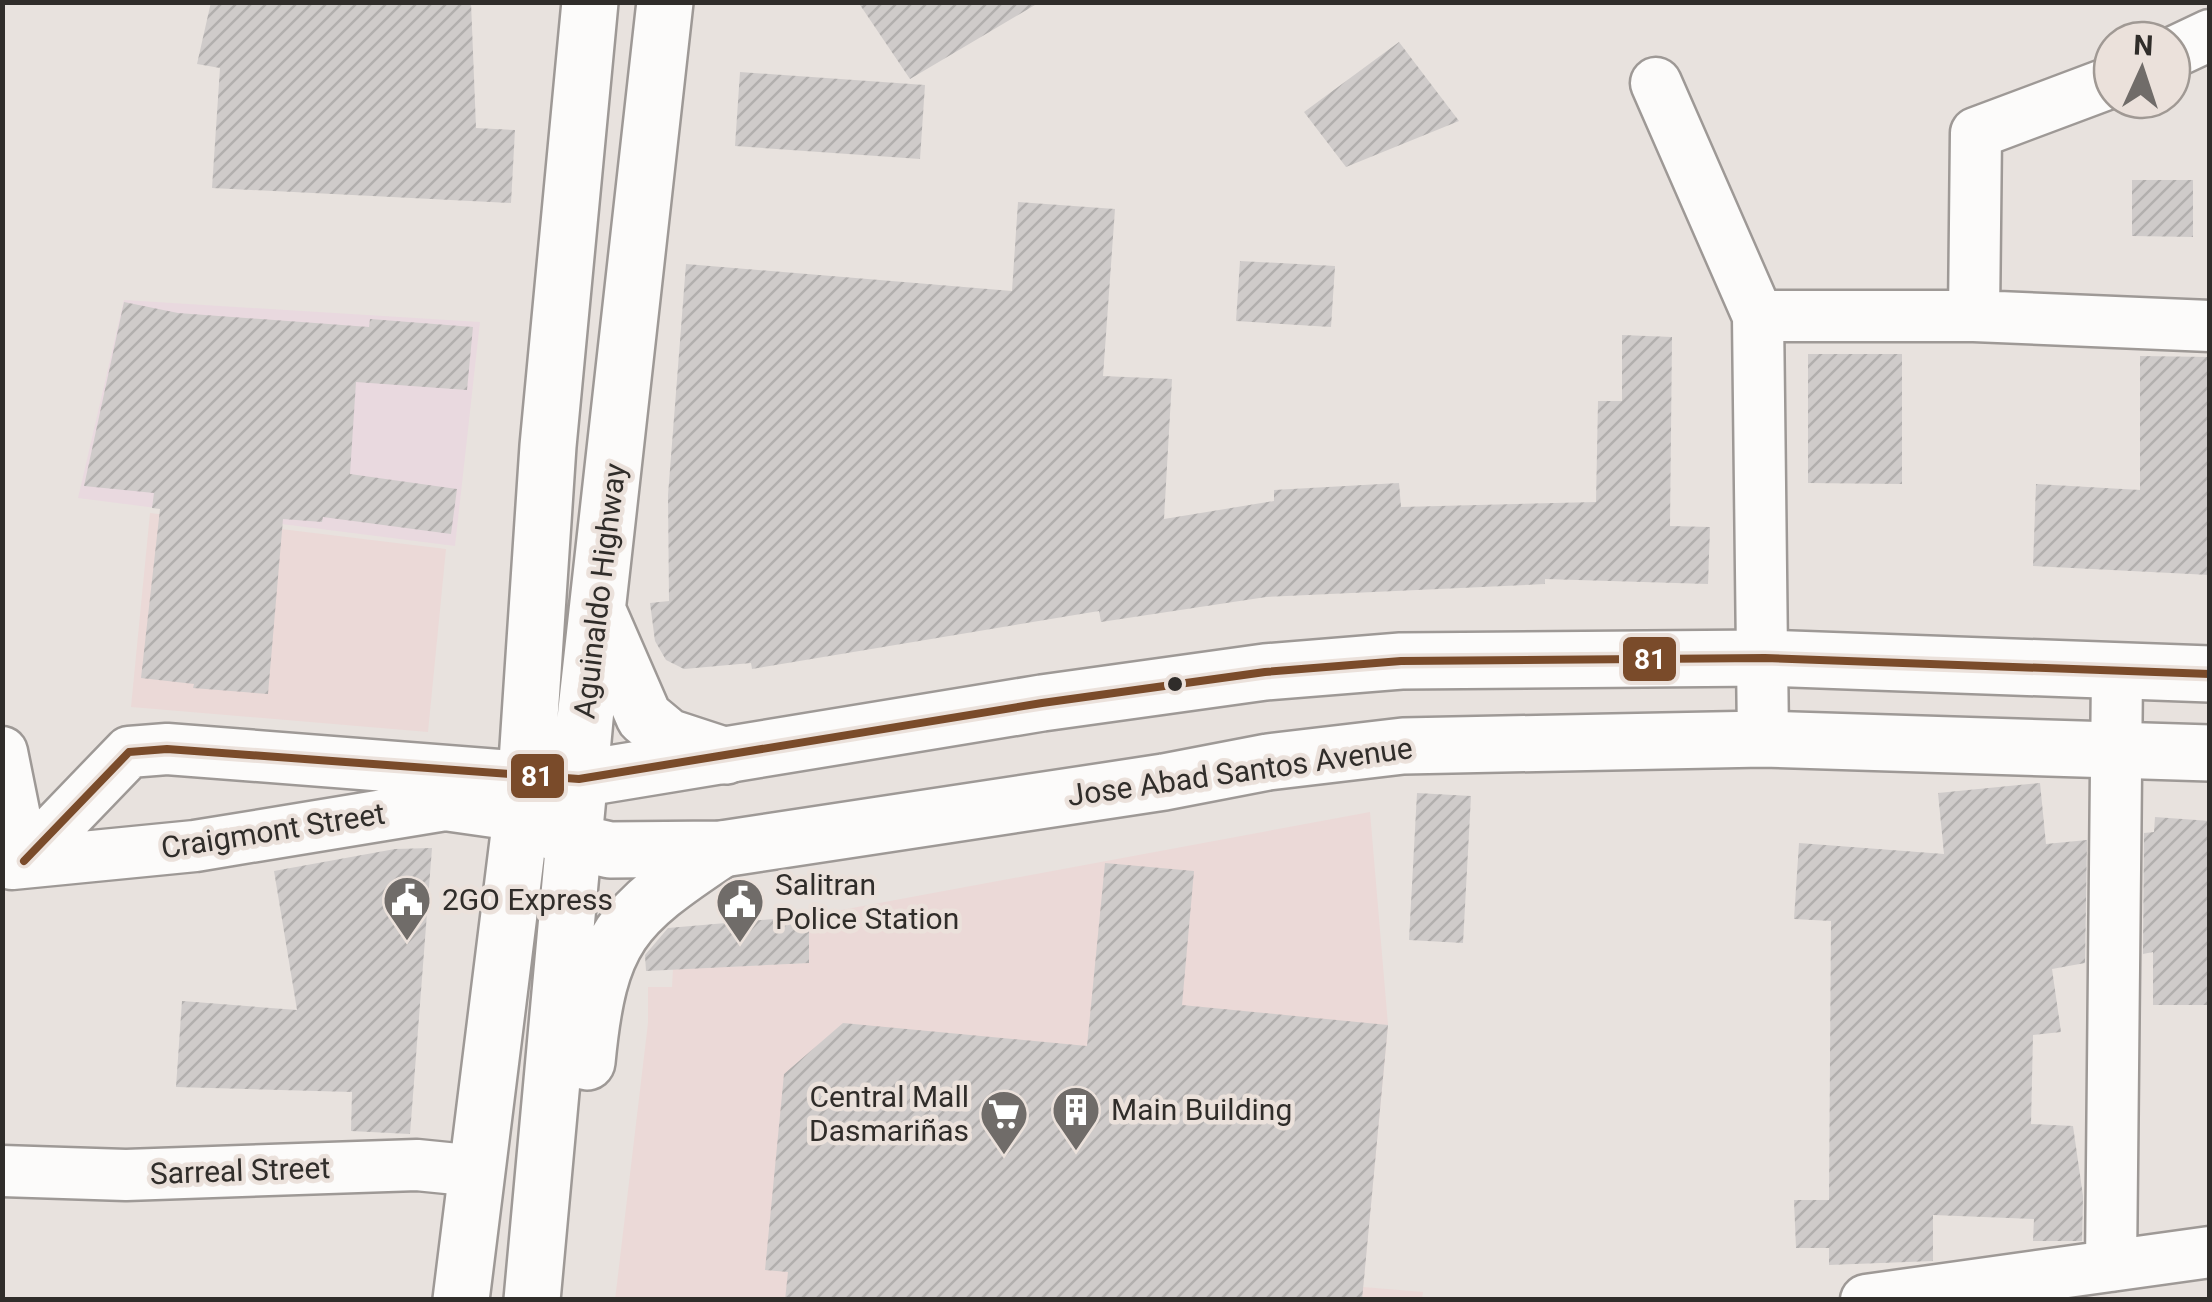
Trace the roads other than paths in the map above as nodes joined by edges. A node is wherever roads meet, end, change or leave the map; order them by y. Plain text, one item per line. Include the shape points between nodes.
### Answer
1 (590, 2) edge
2 (665, 2) edge
3 (1656, 83) dead end
4 (2092, 90) edge
5 (1758, 316) junction
6 (1974, 316) junction
7 (2210, 326) edge
8 (598, 613) junction
9 (1765, 658) junction
10 (2117, 672) junction
11 (2210, 674) edge
12 (1764, 739) junction
13 (2, 752) edge
14 (2115, 752) junction
15 (2210, 754) edge
16 (726, 756) junction
17 (579, 779) junction
18 (524, 797) junction
19 (575, 842) junction
20 (722, 850) junction
21 (13, 864) edge
22 (2, 1171) edge
23 (477, 1171) junction
24 (2210, 1252) edge
25 (2112, 1266) junction
26 (461, 1300) edge
27 (532, 1300) edge
28 (564, 1300) edge
29 (1866, 1300) edge

1 - 18 main road, Aguinaldo Highway via 548,446
2 - 8 main road, Aguinaldo Highway
3 - 5 street
4 - 6 street via 1976,134
5 - 6 street
5 - 9 street
6 - 7 street
8 - 16 main road via 644,717 668,737
8 - 17 main road, Aguinaldo Highway
9 - 10 main road
9 - 12 street
9 - 16 main road via 1402,661 1265,672
10 - 11 main road
10 - 14 street
12 - 14 main road, Jose Abad Santos Avenue
12 - 20 main road, Jose Abad Santos Avenue via 1403,746
13 - 21 street
14 - 15 main road, Jose Abad Santos Avenue
14 - 25 street
16 - 17 main road
17 - 18 main road
17 - 19 main road, Aguinaldo Highway
18 - 19 main road, Jose Abad Santos Avenue
18 - 21 street, Craigmont Street via 195,846
18 - 21 street, Craigmont Street via 167,749 129,752
18 - 23 main road, Aguinaldo Highway
19 - 20 main road, Jose Abad Santos Avenue via 610,850
19 - 27 main road, Aguinaldo Highway
20 - 28 main road via 652,896 622,928 606,961 592,1010
22 - 23 street, Sarreal Street via 126,1175 417,1165
23 - 26 main road, Aguinaldo Highway
24 - 25 street
25 - 29 street

